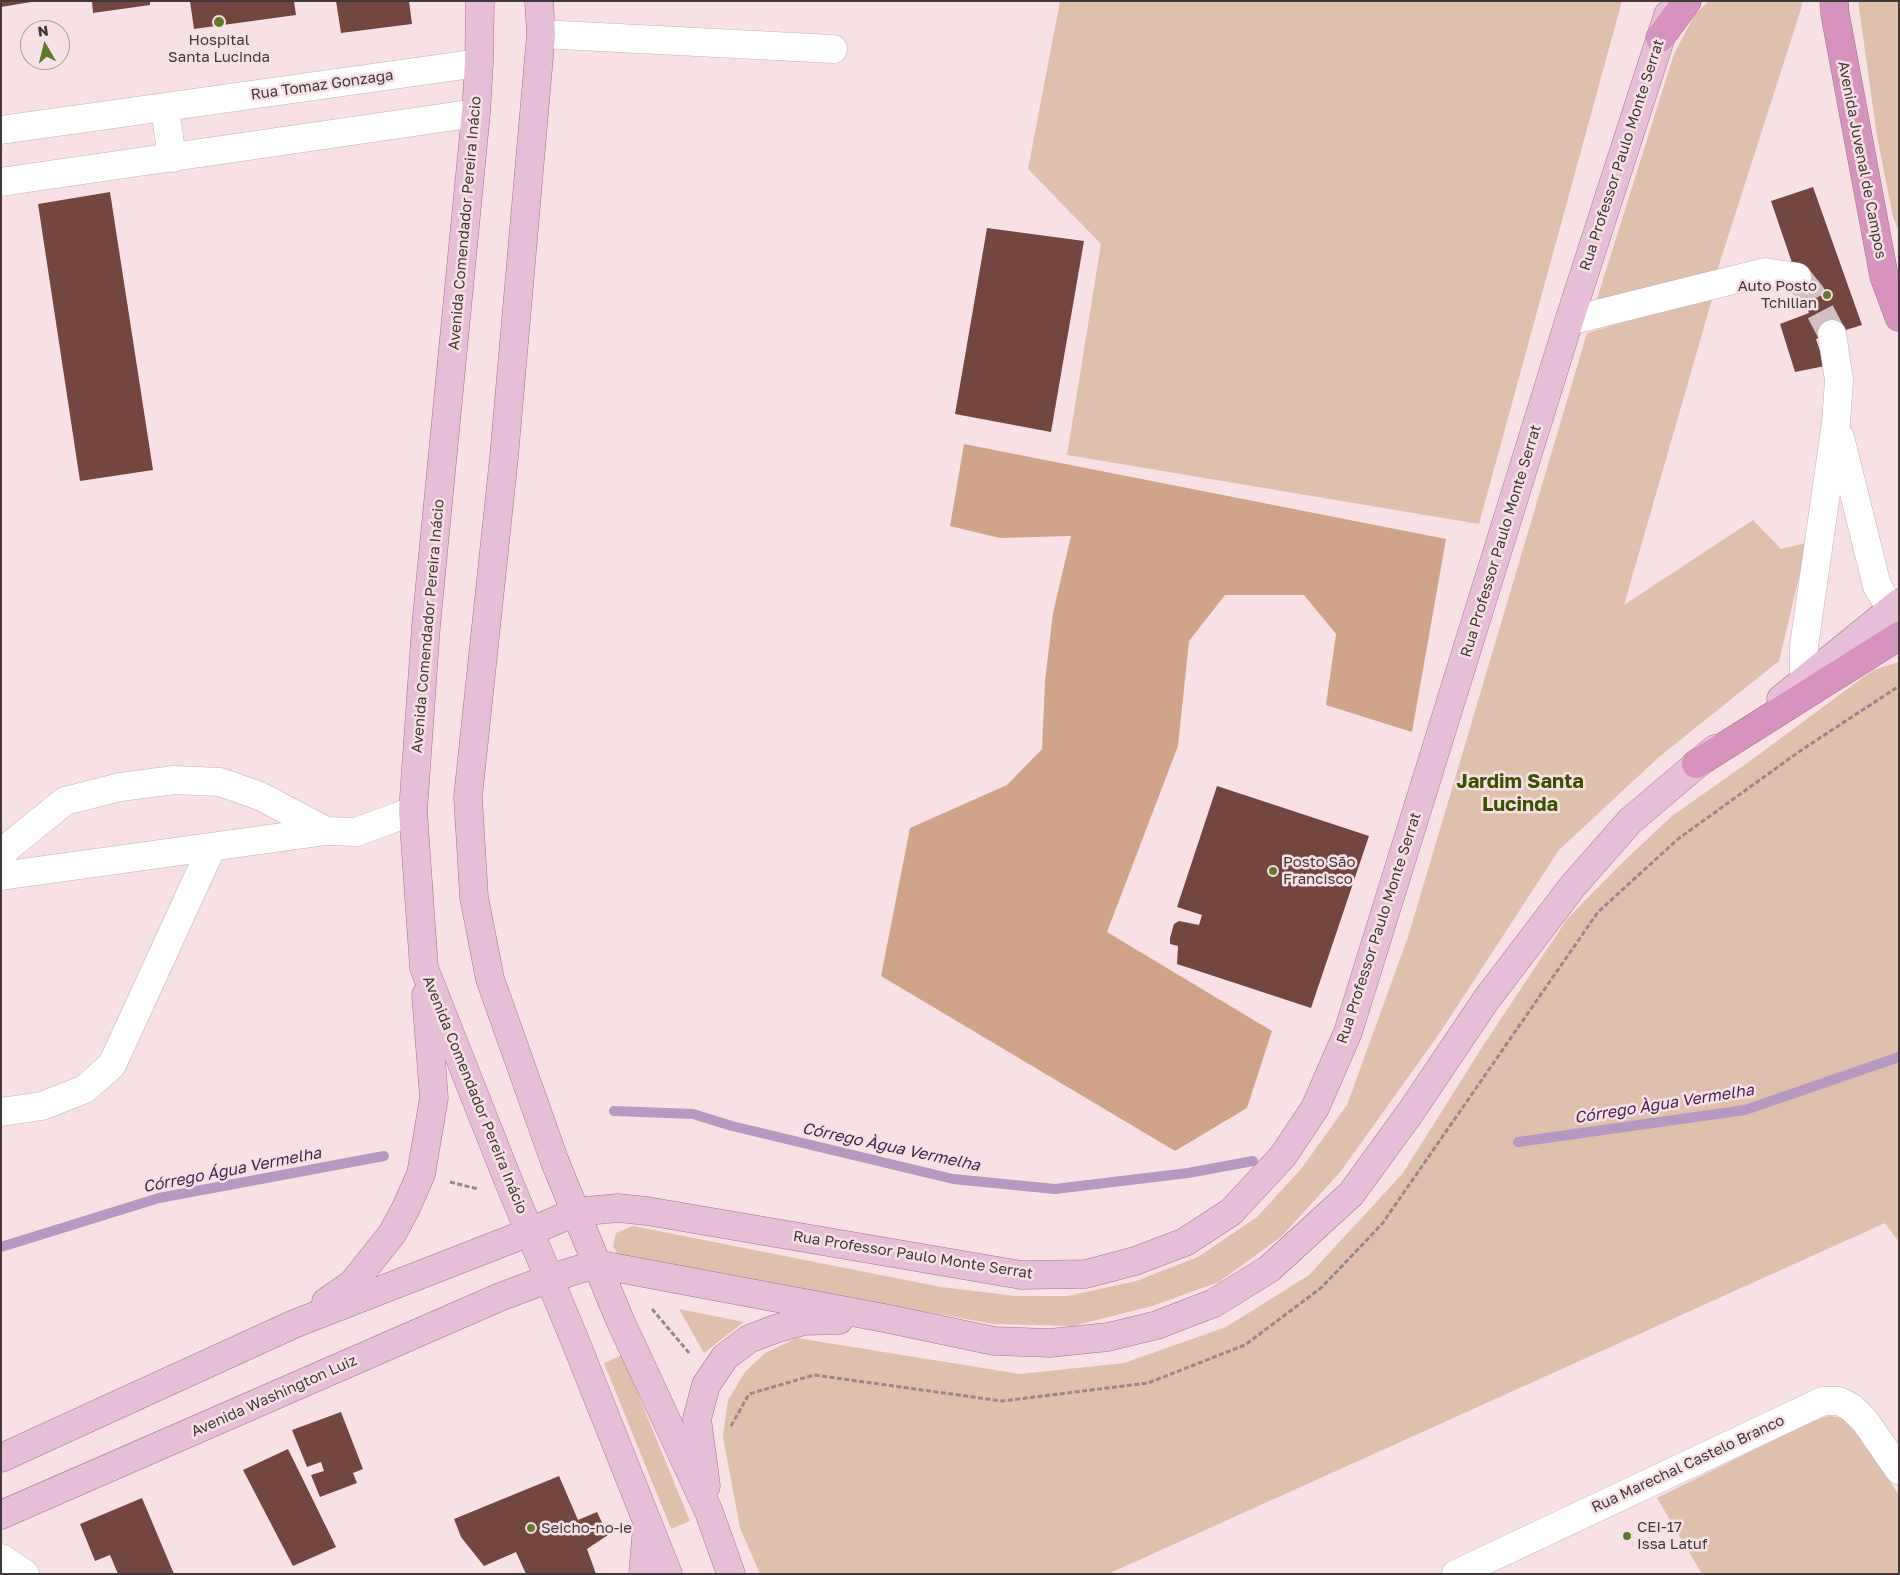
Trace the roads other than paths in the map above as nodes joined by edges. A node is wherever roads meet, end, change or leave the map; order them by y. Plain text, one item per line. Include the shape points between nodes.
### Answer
1 (480, 1) edge
2 (539, 1) edge
3 (1673, 1) edge
4 (1687, 1) edge
5 (1834, 1) edge
6 (540, 34) junction
7 (1660, 38) junction
8 (833, 49) dead end
9 (480, 63) junction
10 (165, 108) junction
11 (476, 113) junction
12 (1, 130) edge
13 (172, 158) junction
14 (1, 182) edge
15 (1797, 277) tunnel mouth
16 (1899, 316) edge
17 (1569, 321) junction
18 (1832, 334) tunnel mouth
19 (1836, 423) junction
20 (1895, 606) edge
21 (1899, 636) edge
22 (1804, 681) junction
23 (1696, 764) junction
24 (413, 811) junction
25 (326, 831) junction
26 (211, 849) junction
27 (1, 856) edge
28 (1, 876) edge
29 (424, 968) junction
30 (1, 1112) edge
31 (575, 1212) junction
32 (530, 1232) junction
33 (596, 1264) junction
34 (548, 1279) junction
35 (884, 1318) junction
36 (294, 1324) junction
37 (1, 1458) edge
38 (1899, 1470) edge
39 (709, 1512) junction
40 (1, 1515) edge
41 (647, 1523) junction
42 (1, 1558) edge
43 (26, 1574) edge
44 (643, 1574) edge
45 (668, 1574) edge
46 (731, 1574) edge
47 (1456, 1574) edge

1 - 9 main road, Avenida Comendador Pereira Inácio
2 - 6 main road
3 - 7 main road, Rua Professor Paulo Monte Serrat
4 - 7 highway
5 - 16 highway, Avenida Juvenal de Campos via 1884,276
6 - 8 street
6 - 31 main road via 504,457 468,797 474,897 490,979
7 - 17 main road, Rua Professor Paulo Monte Serrat
9 - 10 street, Rua Tomaz Gonzaga
9 - 11 main road, Avenida Comendador Pereira Inácio
10 - 12 street, Rua Tomaz Gonzaga
10 - 13 street
11 - 13 street
11 - 24 main road, Avenida Comendador Pereira Inácio via 425,635
13 - 14 street
15 - 17 street via 1765,272
17 - 31 main road, Rua Professor Paulo Monte Serrat via 1348,1032 1315,1108 1283,1156 1231,1212 1185,1242 1135,1261 1086,1274 1021,1274 647,1211 618,1208
18 - 19 street via 1839,380
19 - 20 street via 1877,586
19 - 22 street via 1804,646
20 - 22 main road
21 - 23 highway
22 - 23 main road
23 - 35 main road via 1630,821 1572,887 1486,1000 1351,1194 1270,1269 1214,1303 1157,1325 1108,1337 1050,1343 994,1341
24 - 25 street via 356,832
24 - 29 main road, Avenida Comendador Pereira Inácio
25 - 26 street
25 - 27 street via 260,796 220,782 174,780 120,787 65,801
26 - 28 street
26 - 30 street via 112,1065 85,1089 42,1106
29 - 32 main road, Avenida Comendador Pereira Inácio
29 - 36 main road via 434,1098 421,1174 392,1234 352,1284
31 - 32 main road, Avenida Comendador Pereira Inácio
31 - 33 main road
32 - 34 main road, Avenida Comendador Pereira Inácio
32 - 36 main road
33 - 34 main road
33 - 35 main road
33 - 39 main road
34 - 40 main road, Avenida Washington Luiz
34 - 41 main road, Avenida Comendador Pereira Inácio
35 - 39 main road via 804,1321 749,1339 725,1357 706,1385 697,1419
36 - 37 main road
38 - 47 street, Rua Marechal Castelo Branco via 1865,1421 1852,1408 1839,1401 1823,1401
39 - 46 main road
41 - 44 main road
41 - 45 main road, Avenida Comendador Pereira Inácio
42 - 43 street

